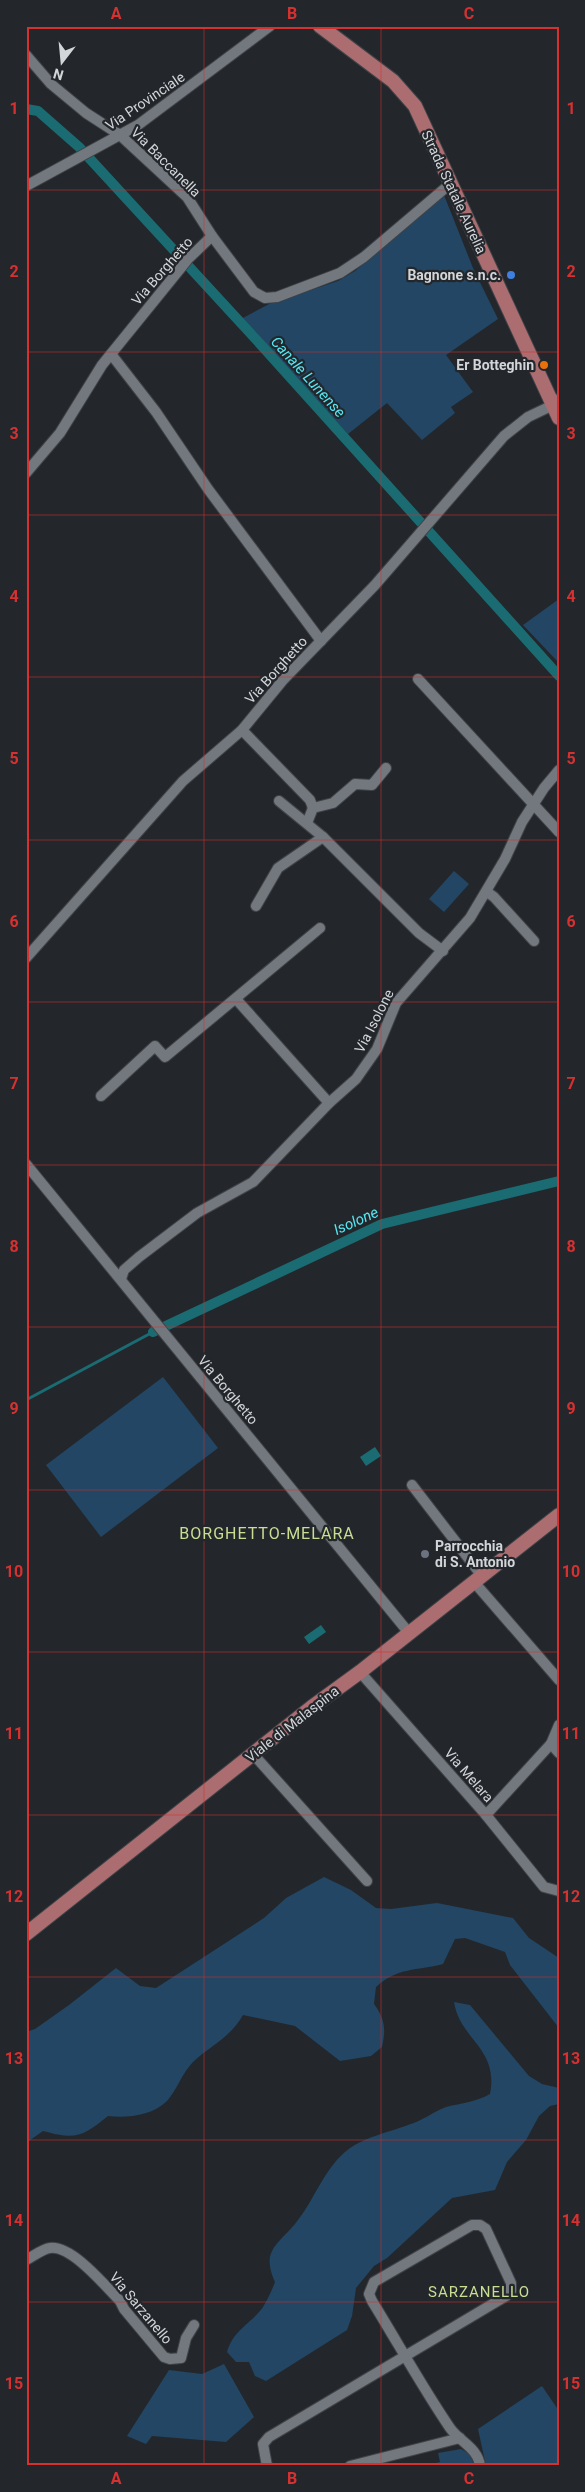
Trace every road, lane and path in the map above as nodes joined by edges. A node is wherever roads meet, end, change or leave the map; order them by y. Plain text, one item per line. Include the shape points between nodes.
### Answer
1 (270, 26) edge
2 (320, 26) edge
3 (26, 54) edge
4 (120, 135) junction
5 (450, 184) junction
6 (26, 186) edge
7 (212, 236) junction
8 (111, 354) junction
9 (555, 402) edge
10 (559, 418) edge
11 (26, 473) edge
12 (320, 641) junction
13 (418, 679) dead end
14 (242, 730) junction
15 (386, 768) dead end
16 (559, 770) edge
17 (279, 801) dead end
18 (533, 806) junction
19 (313, 808) junction
20 (307, 823) junction
21 (559, 832) edge
22 (323, 837) junction
23 (487, 892) junction
24 (256, 906) dead end
25 (320, 928) dead end
26 (534, 941) dead end
27 (443, 951) junction
28 (26, 958) edge
29 (236, 998) junction
30 (100, 1096) dead end
31 (329, 1103) junction
32 (28, 1170) edge
33 (121, 1280) junction
34 (412, 1485) dead end
35 (559, 1515) edge
36 (478, 1579) junction
37 (410, 1632) junction
38 (360, 1672) junction
39 (559, 1680) edge
40 (559, 1725) edge
41 (559, 1735) edge
42 (550, 1744) junction
43 (559, 1753) edge
44 (253, 1754) junction
45 (486, 1815) junction
46 (367, 1881) dead end
47 (559, 1891) edge
48 (26, 1934) edge
49 (26, 2260) edge
50 (194, 2325) dead end
51 (405, 2355) junction
52 (460, 2438) junction
53 (267, 2466) edge
54 (350, 2466) edge
55 (480, 2466) edge

1 - 4 street, Via Provinciale via 206,77
2 - 5 main road, Strada Statale Aurelia via 393,81 414,106
3 - 4 street, Via Baccanella via 51,84 86,113
4 - 6 street, Via Provinciale
4 - 7 street, Via Baccanella via 187,197
5 - 7 street, Via Borghetto via 364,257 340,273 273,298 254,292
5 - 9 main road, Strada Statale Aurelia
7 - 8 street, Via Borghetto via 184,263
8 - 11 street, Via Borghetto via 60,433
8 - 12 street
9 - 10 main road, Strada Statale Aurelia
9 - 12 street, Via Borghetto via 504,436 426,528
12 - 14 street, Via Borghetto
13 - 18 street
14 - 19 street via 310,800
14 - 28 street, Via Borghetto via 183,781
15 - 19 street via 372,785 355,784 332,803
16 - 18 street, Via Isolone
17 - 20 street
18 - 21 street
18 - 23 street, Via Isolone
19 - 20 street
20 - 22 street
22 - 24 street via 278,868
22 - 27 street via 419,932
23 - 26 street
23 - 27 street, Via Isolone
25 - 29 street
27 - 31 street, Via Isolone via 396,1003 370,1061 356,1079
29 - 30 street via 165,1057 155,1046
29 - 31 street
31 - 33 street, Via Isolone via 253,1182 183,1224 124,1270
32 - 33 street, Via Borghetto
33 - 37 street, Via Borghetto
34 - 36 street
35 - 36 main road, Viale di Malaspina
36 - 37 main road, Viale di Malaspina
36 - 39 street
37 - 38 main road, Viale di Malaspina
38 - 44 main road, Viale di Malaspina
38 - 45 street, Via Melara
40 - 42 street
41 - 42 street
42 - 43 street
42 - 45 street
44 - 46 street
44 - 48 main road, Viale di Malaspina
45 - 47 street, Via Melara via 544,1887
49 - 50 street, Via Sarzanello via 49,2248 72,2255 120,2301 164,2357 181,2358 186,2338
51 - 51 street via 368,2294 370,2288 374,2282 464,2229 480,2225 486,2229 511,2283 511,2290 506,2296
51 - 52 street via 452,2431
51 - 53 street via 269,2437 263,2444
52 - 54 street
52 - 55 street via 477,2453

